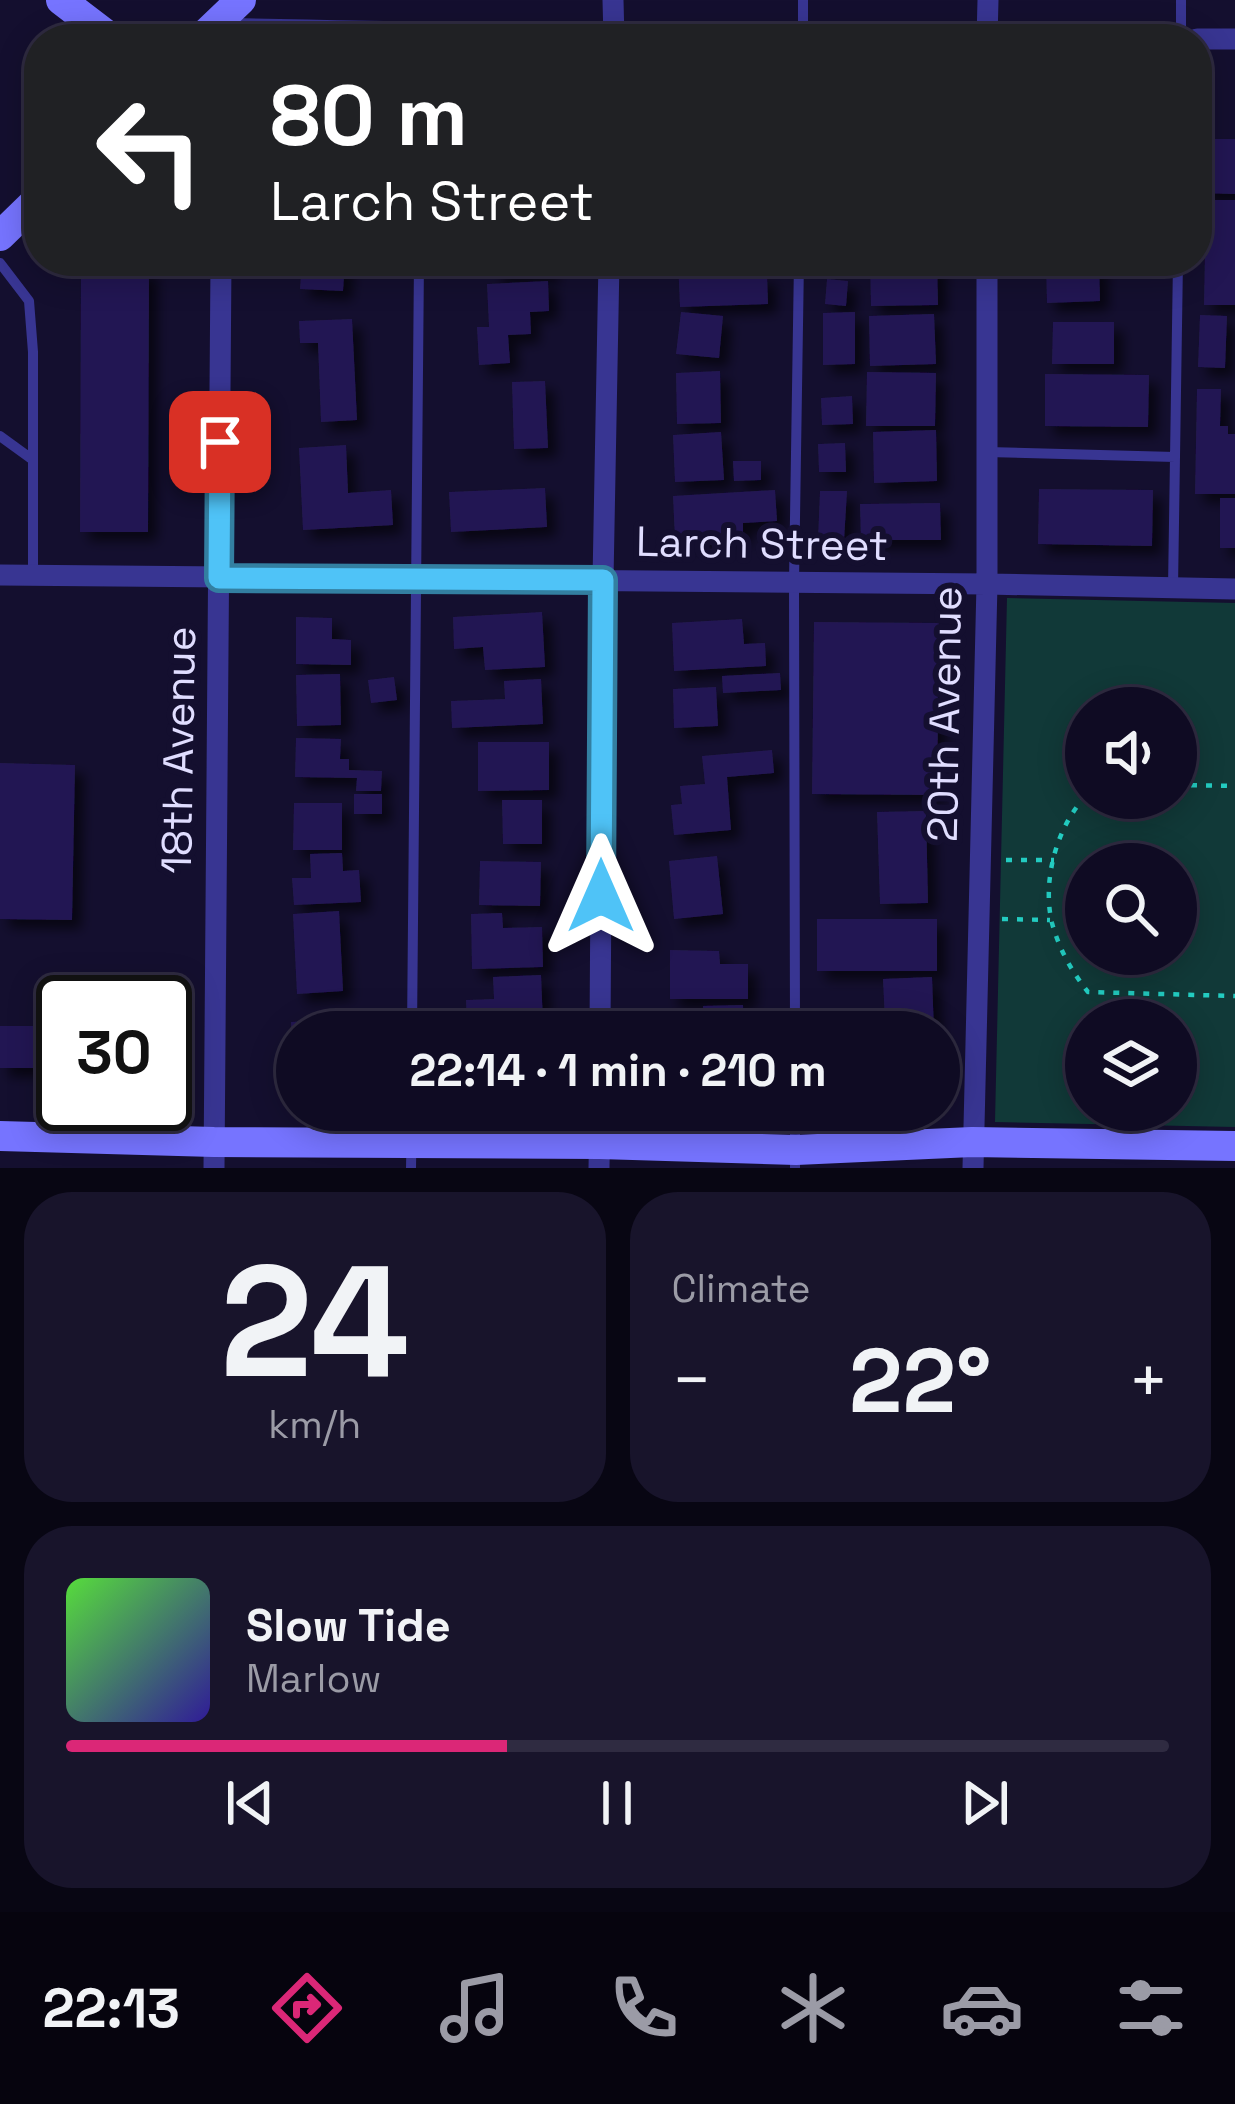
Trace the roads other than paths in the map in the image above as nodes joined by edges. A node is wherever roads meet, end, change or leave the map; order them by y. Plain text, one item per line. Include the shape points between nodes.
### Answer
1 (61, 0) edge
2 (241, 0) edge
3 (92, 24) edge
4 (218, 24) edge
5 (24, 213) edge
6 (0, 236) edge
7 (0, 263) edge
8 (221, 276) edge
9 (419, 276) edge
10 (609, 276) edge
11 (799, 276) edge
12 (987, 276) edge
13 (1178, 276) edge
14 (0, 436) edge
15 (987, 452) junction
16 (1175, 457) junction
17 (33, 460) junction
18 (0, 575) edge
19 (33, 576) junction
20 (219, 578) junction
21 (415, 579) junction
22 (603, 580) junction
23 (794, 582) junction
24 (987, 584) junction
25 (1173, 588) junction
26 (1235, 590) edge
27 (412, 1011) edge
28 (600, 1011) edge
29 (795, 1011) edge
30 (0, 1136) edge
31 (1235, 1146) edge
32 (214, 1155) edge
33 (411, 1155) edge
34 (972, 1155) edge
35 (600, 1156) edge
36 (1168, 1157) edge
37 (795, 1159) edge

1 - 3 street
2 - 4 street
5 - 6 street
7 - 17 lane via 29,301
8 - 20 street, 18th Avenue
9 - 21 lane
10 - 22 street
11 - 23 lane
12 - 15 street, 20th Avenue
13 - 16 lane
14 - 17 lane
15 - 16 lane
15 - 24 street, 20th Avenue
16 - 25 lane
17 - 19 lane
18 - 19 street, Larch Street
19 - 20 street, Larch Street
20 - 21 street, Larch Street
20 - 32 street, 18th Avenue
21 - 22 street, Larch Street
21 - 27 lane
22 - 23 street, Larch Street
22 - 28 street
23 - 24 street, Larch Street
23 - 29 lane
24 - 25 street, Larch Street
24 - 34 street, 20th Avenue
25 - 26 street, Larch Street
30 - 32 street
31 - 36 street
32 - 33 street
33 - 35 street
34 - 36 street
34 - 37 street
35 - 37 street

